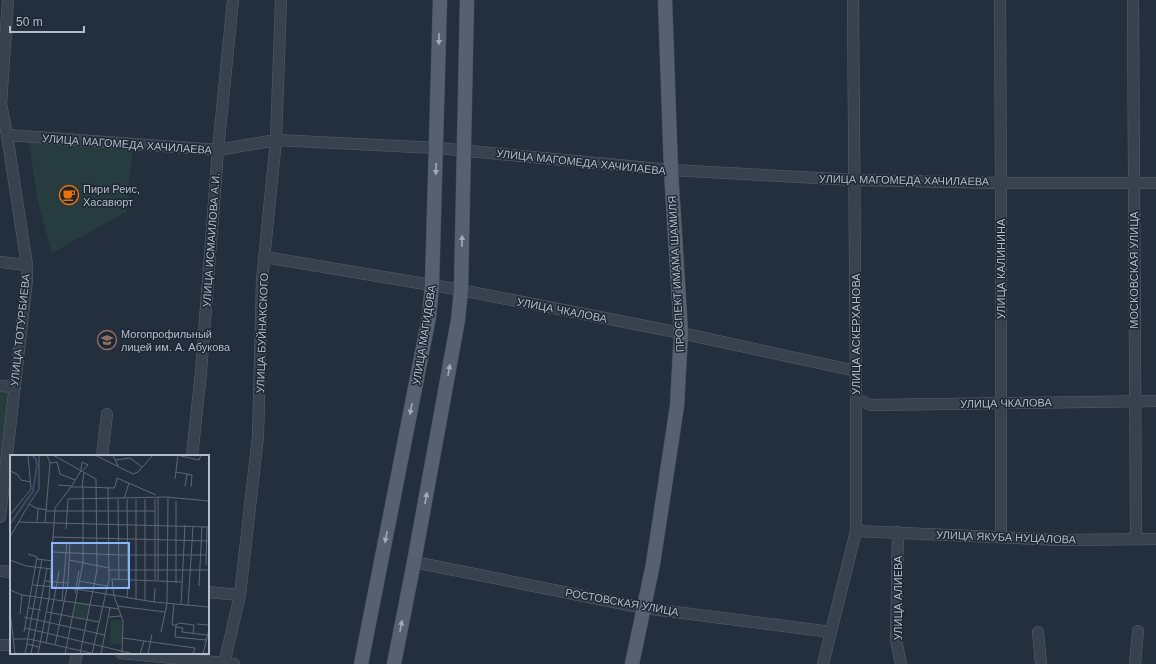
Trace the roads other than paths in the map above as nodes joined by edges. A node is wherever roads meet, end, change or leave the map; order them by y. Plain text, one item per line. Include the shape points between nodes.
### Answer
1 (8, 0) edge
2 (233, 0) edge
3 (281, 0) edge
4 (440, 0) edge
5 (467, 0) edge
6 (665, 0) edge
7 (853, 0) edge
8 (1000, 0) edge
9 (1133, 0) edge
10 (7, 135) junction
11 (276, 140) junction
12 (437, 148) junction
13 (218, 150) junction
14 (464, 150) junction
15 (671, 170) junction
16 (855, 180) junction
17 (1002, 183) junction
18 (1134, 183) junction
19 (1156, 183) edge
20 (265, 257) junction
21 (0, 262) edge
22 (27, 265) junction
23 (432, 285) junction
24 (461, 290) junction
25 (681, 333) junction
26 (856, 371) junction
27 (0, 386) edge
28 (15, 387) junction
29 (856, 398) junction
30 (1135, 401) junction
31 (1156, 401) edge
32 (1001, 403) junction
33 (107, 414) dead end
34 (102, 455) edge
35 (192, 455) edge
36 (0, 518) edge
37 (856, 531) junction
38 (898, 532) junction
39 (1001, 537) junction
40 (1136, 539) junction
41 (1156, 539) edge
42 (414, 562) junction
43 (0, 571) edge
44 (10, 572) edge
45 (209, 592) edge
46 (240, 595) junction
47 (644, 608) junction
48 (1138, 631) dead end
49 (831, 632) junction
50 (1038, 632) dead end
51 (77, 654) edge
52 (131, 654) edge
53 (170, 658) edge
54 (75, 664) edge
55 (228, 664) edge
56 (361, 664) edge
57 (394, 664) edge
58 (632, 664) edge
59 (823, 664) edge
60 (901, 664) edge
61 (1041, 664) edge
62 (1135, 664) edge

1 - 10 street, УЛИЦА ТОТУРБИЕВА via 1,104
2 - 13 street, УЛИЦА ИСМАИЛОВА А.И.
3 - 11 street, УЛИЦА БУЙНАКСКОГО
4 -> 12 main road, УЛИЦА МАГИДОВА
5 - 14 main road
6 - 15 main road, ПРОСПЕКТ ИМАМА ШАМИЛЯ
7 - 16 street, УЛИЦА АСКЕРХАНОВА
8 - 17 street, УЛИЦА КАЛИНИНА
9 - 18 street, МОСКОВСКАЯ УЛИЦА
10 - 13 street, УЛИЦА МАГОМЕДА ХАЧИЛАЕВА
10 - 22 street, УЛИЦА ТОТУРБИЕВА
11 - 12 street, УЛИЦА МАГОМЕДА ХАЧИЛАЕВА
11 - 13 street, УЛИЦА МАГОМЕДА ХАЧИЛАЕВА
11 - 20 street, УЛИЦА БУЙНАКСКОГО
12 - 14 street, УЛИЦА МАГОМЕДА ХАЧИЛАЕВА
12 -> 23 main road, УЛИЦА МАГИДОВА
13 - 35 street, УЛИЦА ИСМАИЛОВА А.И. via 202,364
14 - 15 street, УЛИЦА МАГОМЕДА ХАЧИЛАЕВА
24 -> 14 main road
15 - 16 street, УЛИЦА МАГОМЕДА ХАЧИЛАЕВА
15 - 25 main road, ПРОСПЕКТ ИМАМА ШАМИЛЯ
16 - 17 street, УЛИЦА МАГОМЕДА ХАЧИЛАЕВА
16 - 26 street, УЛИЦА АСКЕРХАНОВА
17 - 18 street, УЛИЦА МАГОМЕДА ХАЧИЛАЕВА
17 - 32 street, УЛИЦА КАЛИНИНА
18 - 19 street, УЛИЦА МАГОМЕДА ХАЧИЛАЕВА
18 - 30 street, МОСКОВСКАЯ УЛИЦА
20 - 23 street, УЛИЦА ЧКАЛОВА
20 - 46 street, УЛИЦА БУЙНАКСКОГО via 262,280 258,436
21 - 22 street
22 - 28 street, УЛИЦА ТОТУРБИЕВА
23 - 24 street, УЛИЦА ЧКАЛОВА
23 -> 56 main road, УЛИЦА МАГИДОВА via 429,316
24 - 25 street, УЛИЦА ЧКАЛОВА
42 -> 24 main road via 458,320
25 - 26 street, УЛИЦА ЧКАЛОВА
25 - 47 main road, ПРОСПЕКТ ИМАМА ШАМИЛЯ via 677,406
26 - 29 street, УЛИЦА АСКЕРХАНОВА
27 - 28 street
28 - 36 street, УЛИЦА ТОТУРБИЕВА
29 - 32 street, УЛИЦА ЧКАЛОВА via 870,405
29 - 37 street, УЛИЦА АСКЕРХАНОВА
30 - 31 street, УЛИЦА ЧКАЛОВА
30 - 32 street, УЛИЦА ЧКАЛОВА
30 - 40 street, МОСКОВСКАЯ УЛИЦА
32 - 39 street, УЛИЦА КАЛИНИНА
33 - 34 street
37 - 38 street, УЛИЦА ЯКУБА НУЦАЛОВА
37 - 49 street, УЛИЦА АСКЕРХАНОВА
38 - 39 street, УЛИЦА ЯКУБА НУЦАЛОВА
38 - 60 street, УЛИЦА АЛИЕВА via 896,640
39 - 40 street, УЛИЦА ЯКУБА НУЦАЛОВА via 1062,540
40 - 41 street, УЛИЦА ЯКУБА НУЦАЛОВА
42 - 47 street, РОСТОВСКАЯ УЛИЦА
57 -> 42 main road
43 - 44 street
45 - 46 street
46 - 55 street, УЛИЦА БУЙНАКСКОГО
47 - 49 street, РОСТОВСКАЯ УЛИЦА
47 - 58 main road, ПРОСПЕКТ ИМАМА ШАМИЛЯ
48 - 62 street
49 - 59 street, УЛИЦА АСКЕРХАНОВА
50 - 61 street
51 - 54 street
52 - 53 street
53 - 55 street

